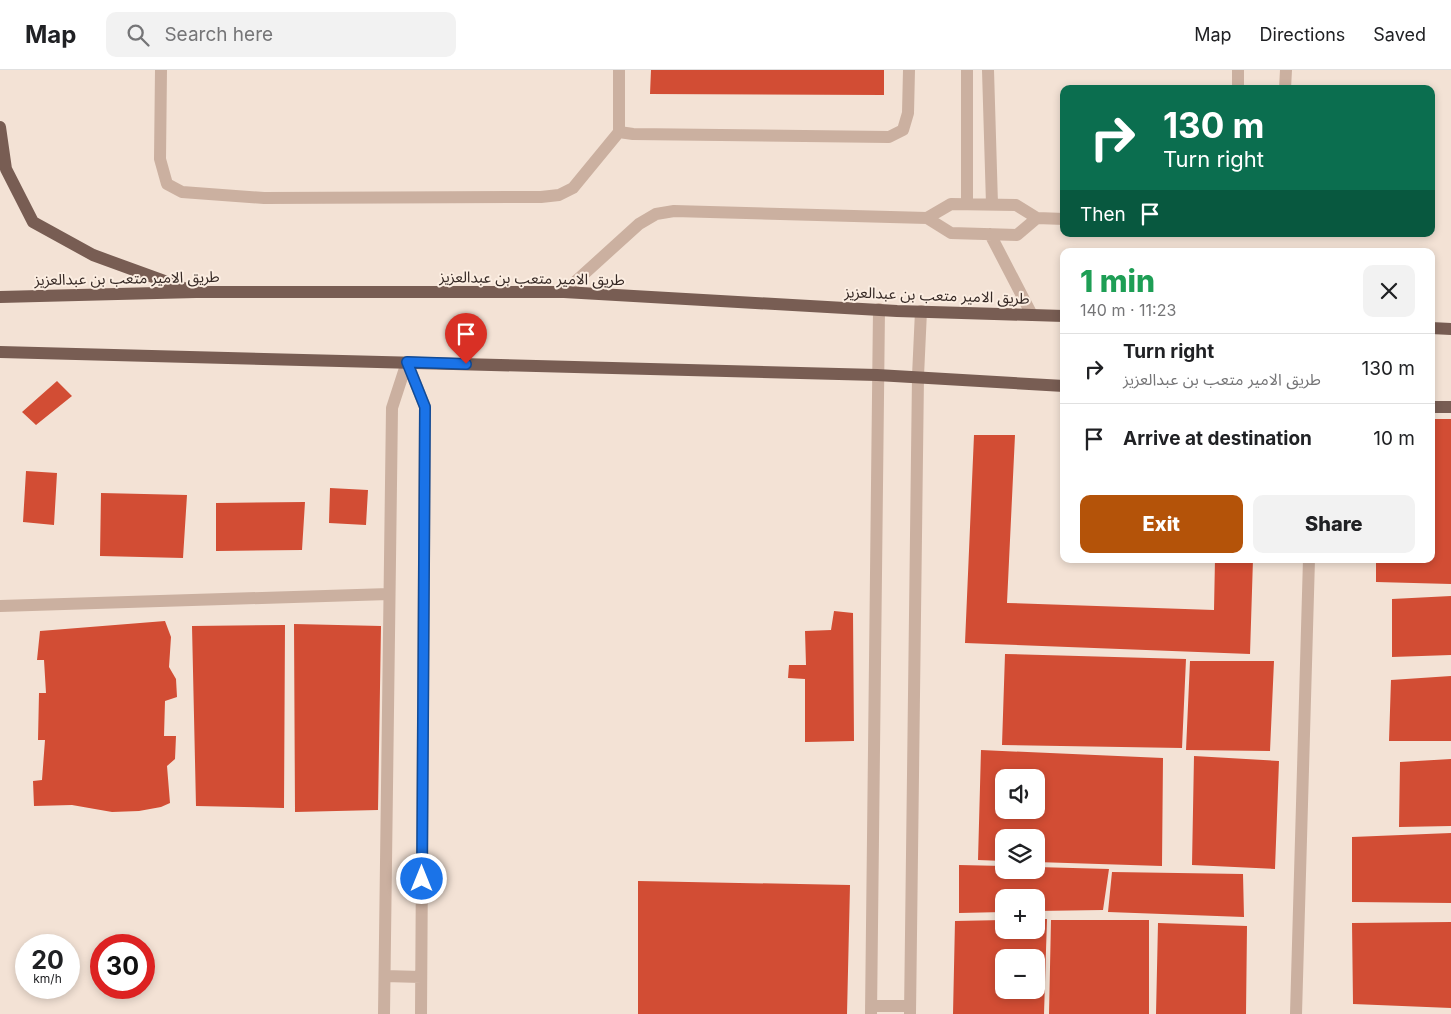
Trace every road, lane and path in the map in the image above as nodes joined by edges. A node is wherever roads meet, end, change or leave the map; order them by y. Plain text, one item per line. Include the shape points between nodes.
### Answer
1 (161, 70) edge
2 (619, 70) edge
3 (909, 70) edge
4 (967, 70) edge
5 (988, 70) edge
6 (1238, 70) edge
7 (1286, 70) edge
8 (1238, 85) edge
9 (1285, 85) edge
10 (0, 127) edge
11 (619, 132) junction
12 (967, 204) junction
13 (992, 204) junction
14 (927, 218) junction
15 (1037, 218) junction
16 (1060, 219) edge
17 (990, 234) junction
18 (196, 292) junction
19 (564, 292) junction
20 (0, 297) edge
21 (879, 309) junction
22 (921, 311) junction
23 (1032, 315) junction
24 (1060, 316) edge
25 (1435, 328) edge
26 (1451, 329) edge
27 (0, 352) edge
28 (407, 362) junction
29 (877, 375) junction
30 (918, 376) junction
31 (1060, 386) edge
32 (1435, 407) edge
33 (1451, 407) edge
34 (1309, 563) edge
35 (389, 594) junction
36 (0, 606) edge
37 (385, 976) junction
38 (421, 977) junction
39 (871, 1010) edge
40 (910, 1010) edge
41 (384, 1014) edge
42 (421, 1014) edge
43 (1296, 1014) edge

1 - 11 street via 160,159 167,184 182,192 264,198 560,195 573,188
2 - 11 street
3 - 11 street via 908,113 904,130 889,137
4 - 12 street
5 - 13 street
6 - 8 street
7 - 9 street
10 - 18 main road via 6,169 33,222 93,255
12 - 13 street
12 - 14 street via 951,204
13 - 15 street via 1016,204
14 - 17 street via 951,233
14 - 19 street via 656,214 640,224
15 - 16 street
15 - 17 street via 1018,235
17 - 23 street
18 - 19 main road, طريق الامير متعب بن عبدالعزيز
18 - 20 main road, طريق الامير متعب بن عبدالعزيز
19 - 21 main road, طريق الامير متعب بن عبدالعزيز
21 - 22 main road, طريق الامير متعب بن عبدالعزيز
21 - 29 street
22 - 23 main road, طريق الامير متعب بن عبدالعزيز
22 - 30 street
23 - 24 main road, طريق الامير متعب بن عبدالعزيز
25 - 26 main road
27 - 28 main road
28 - 29 main road
28 - 35 street via 392,408
28 - 38 street via 425,407
29 - 30 main road
29 - 39 street
30 - 31 main road
30 - 40 street
32 - 33 main road
34 - 43 street
35 - 36 street
35 - 37 street
37 - 38 street
37 - 41 street
38 - 42 street
39 - 40 street

